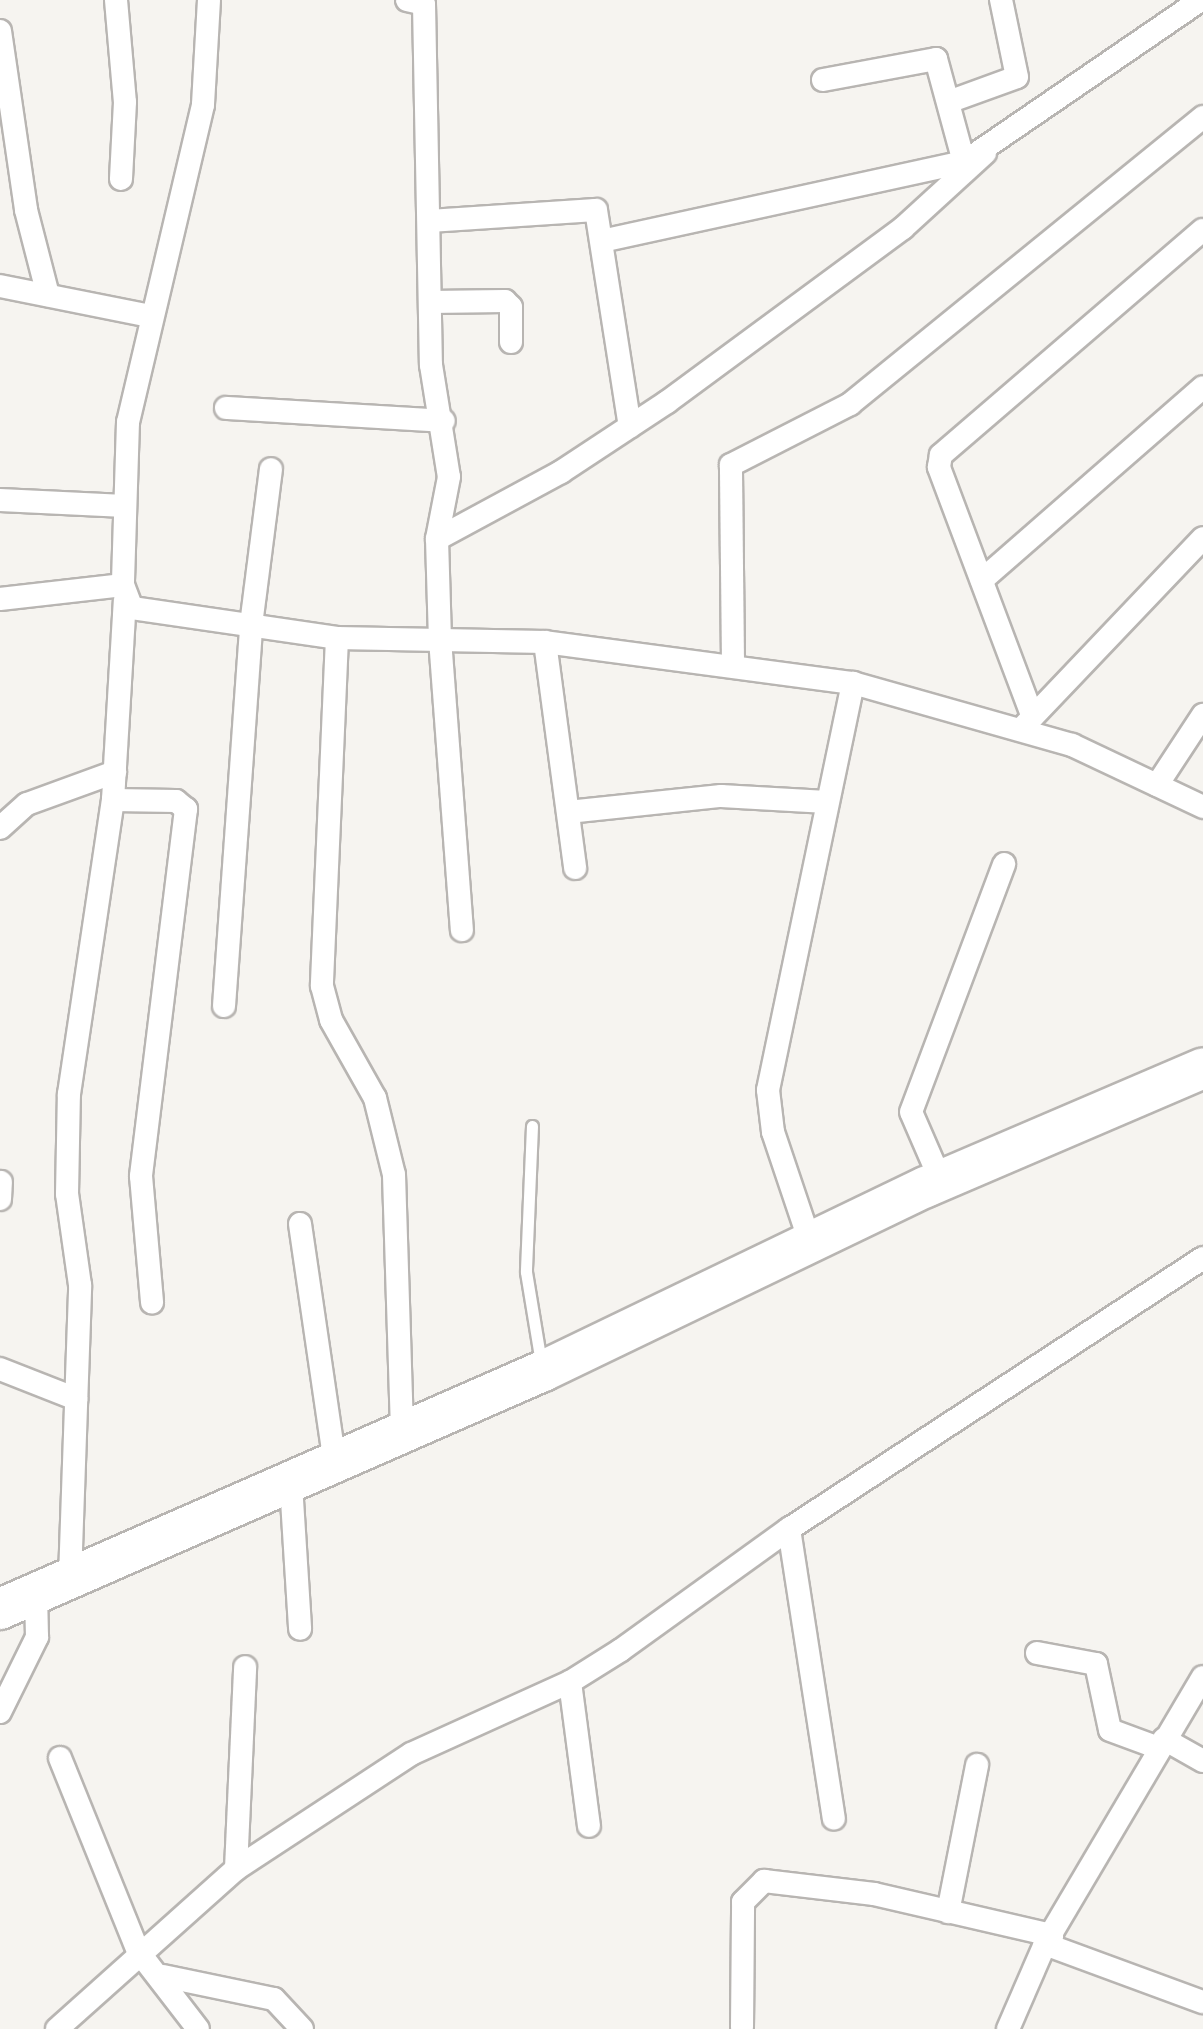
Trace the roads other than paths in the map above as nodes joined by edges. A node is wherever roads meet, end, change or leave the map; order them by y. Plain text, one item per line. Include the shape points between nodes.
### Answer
1 (116, 0) edge
2 (209, 0) edge
3 (1001, 0) edge
4 (1201, 0) edge
5 (420, 1) edge
6 (0, 31) edge
7 (823, 80) dead end
8 (951, 101) junction
9 (1203, 117) edge
10 (985, 153) junction
11 (964, 162) junction
12 (121, 179) dead end
13 (429, 221) junction
14 (1203, 230) edge
15 (602, 241) junction
16 (0, 286) edge
17 (48, 295) junction
18 (430, 302) junction
19 (150, 316) junction
20 (511, 342) dead end
21 (1203, 387) edge
22 (226, 408) dead end
23 (444, 421) junction
24 (630, 426) junction
25 (271, 469) dead end
26 (0, 500) edge
27 (125, 506) junction
28 (1203, 538) edge
29 (437, 539) junction
30 (982, 580) junction
31 (124, 593) junction
32 (0, 599) edge
33 (251, 625) junction
34 (337, 638) junction
35 (440, 639) junction
36 (545, 642) junction
37 (733, 662) junction
38 (853, 683) junction
39 (1203, 715) edge
40 (1028, 721) junction
41 (115, 772) junction
42 (1157, 785) junction
43 (113, 800) junction
44 (827, 802) junction
45 (1203, 807) edge
46 (568, 812) junction
47 (0, 828) edge
48 (1004, 864) dead end
49 (575, 868) dead end
50 (462, 930) dead end
51 (224, 1006) dead end
52 (1203, 1068) edge
53 (532, 1126) dead end
54 (941, 1181) junction
55 (300, 1224) dead end
56 (810, 1242) junction
57 (1203, 1258) edge
58 (152, 1303) dead end
59 (0, 1369) edge
60 (543, 1371) junction
61 (76, 1399) junction
62 (402, 1434) junction
63 (335, 1464) junction
64 (291, 1484) junction
65 (789, 1529) junction
66 (35, 1593) edge
67 (300, 1629) dead end
68 (1037, 1653) dead end
69 (245, 1667) dead end
70 (1203, 1677) edge
71 (570, 1682) junction
72 (0, 1712) edge
73 (1161, 1744) junction
74 (60, 1758) dead end
75 (1203, 1761) edge
76 (977, 1765) dead end
77 (834, 1819) dead end
78 (589, 1826) dead end
79 (236, 1869) junction
80 (948, 1912) junction
81 (1049, 1940) junction
82 (138, 1951) junction
83 (163, 1976) junction
84 (1203, 2002) edge
85 (742, 2027) edge
86 (57, 2029) edge
87 (198, 2029) edge
88 (302, 2029) edge
89 (1008, 2029) edge

1 - 12 street via 125,102
2 - 19 street via 203,105
3 - 8 street via 1017,77
4 - 10 street
5 - 13 street
6 - 17 street via 26,210
7 - 8 street via 936,59
8 - 11 street
9 - 37 street via 850,404 731,465
10 - 11 street
10 - 24 street via 891,237
11 - 15 street
13 - 15 street via 590,208 599,215
13 - 18 street
14 - 30 street via 941,455 939,467
15 - 24 street
16 - 17 street
17 - 19 street
18 - 20 street via 505,301 511,307
18 - 23 street via 431,365
19 - 27 street via 128,422
21 - 30 street
22 - 23 street
23 - 29 street via 449,477
24 - 29 street
25 - 33 street
26 - 27 street
27 - 31 street
28 - 40 street
29 - 35 street
30 - 40 street
31 - 32 street
31 - 33 street via 132,608
31 - 41 street
33 - 34 street
33 - 51 street
34 - 35 street
34 - 62 street via 322,986 331,1020 375,1098 394,1175
35 - 36 street
35 - 50 street
36 - 37 street
36 - 46 street
37 - 38 street
38 - 40 street
38 - 44 street
39 - 42 street
40 - 42 street
41 - 43 street
41 - 47 street via 27,804
42 - 45 street
43 - 58 street via 169,800 186,809 141,1176
43 - 61 street via 69,1094 67,1194 80,1285
44 - 46 street via 721,796
44 - 56 street via 768,1090 773,1132
46 - 49 street
48 - 54 street via 911,1112
52 - 54 highway
53 - 60 lane via 526,1272
54 - 56 highway
55 - 63 street
56 - 60 highway
57 - 65 street
59 - 61 street
60 - 62 highway
61 - 66 street
62 - 63 highway
63 - 64 highway
64 - 66 highway
64 - 67 street
65 - 71 street
65 - 77 street
66 - 72 street via 37,1637
68 - 73 street via 1096,1664 1110,1730
69 - 79 street
70 - 73 street
71 - 78 street
71 - 79 street via 411,1754
73 - 75 street
73 - 81 street
74 - 82 street
76 - 80 street
79 - 82 street
80 - 81 street
80 - 85 street via 849,1891 753,1885 743,1902
81 - 84 street
81 - 89 street
82 - 83 street
82 - 86 street
83 - 87 street
83 - 88 street via 274,1999

